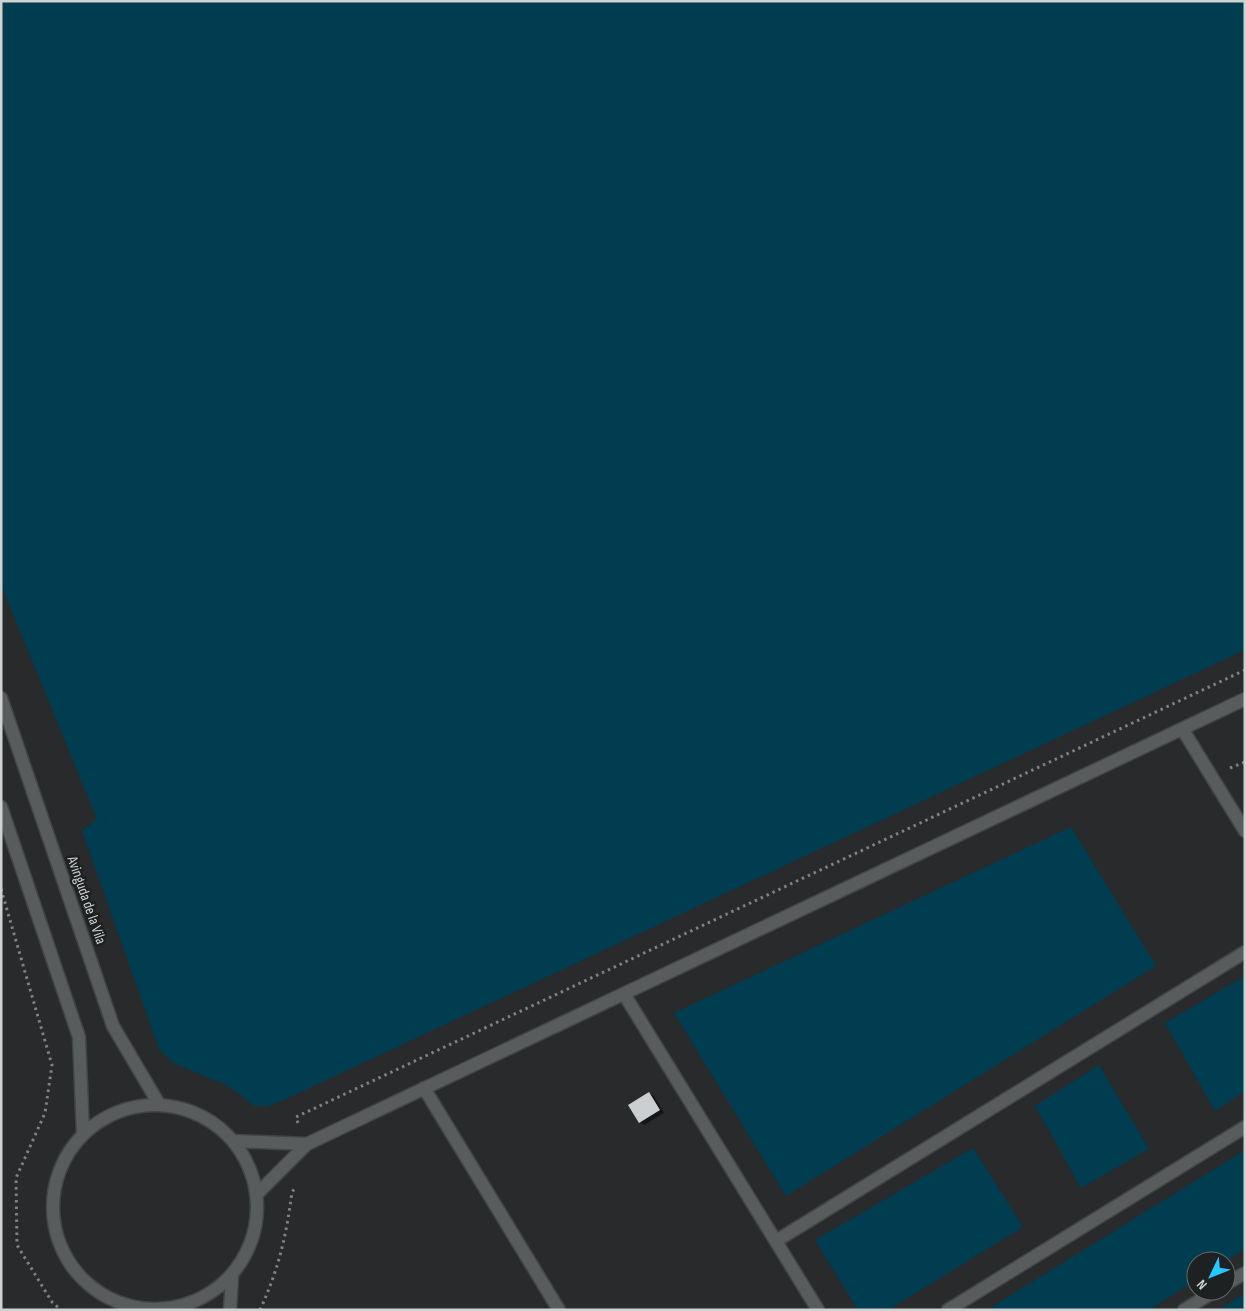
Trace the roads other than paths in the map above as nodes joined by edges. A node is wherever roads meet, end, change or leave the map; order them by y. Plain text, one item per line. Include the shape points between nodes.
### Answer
1 (1, 698) edge
2 (1245, 700) edge
3 (1183, 730) junction
4 (1, 807) edge
5 (1244, 827) edge
6 (1245, 952) edge
7 (624, 994) junction
8 (424, 1088) junction
9 (159, 1104) junction
10 (1245, 1127) edge
11 (83, 1134) junction
12 (234, 1141) junction
13 (307, 1144) junction
14 (257, 1194) junction
15 (776, 1241) junction
16 (232, 1276) junction
17 (1199, 1301) edge
18 (137, 1309) edge
19 (230, 1310) edge
20 (559, 1310) edge
21 (818, 1310) edge
22 (948, 1310) edge
23 (1184, 1310) edge

1 - 9 street, Avinguda de la Vila via 113,1026
2 - 3 street
3 - 5 street
3 - 7 street
4 - 11 street via 79,1037
6 - 15 street
7 - 8 street
7 - 15 street
8 - 13 street
8 - 20 street
9 - 11 street via 118,1111
9 - 12 street via 200,1115
10 - 22 street
11 - 18 street via 62,1164 56,1179 53,1200 57,1237 66,1257 86,1282 102,1294
12 - 13 street
12 - 14 street via 249,1166
13 - 14 street
14 - 16 street via 254,1238
15 - 21 street
16 - 18 street via 210,1294 188,1304
16 - 19 street
17 - 23 street

